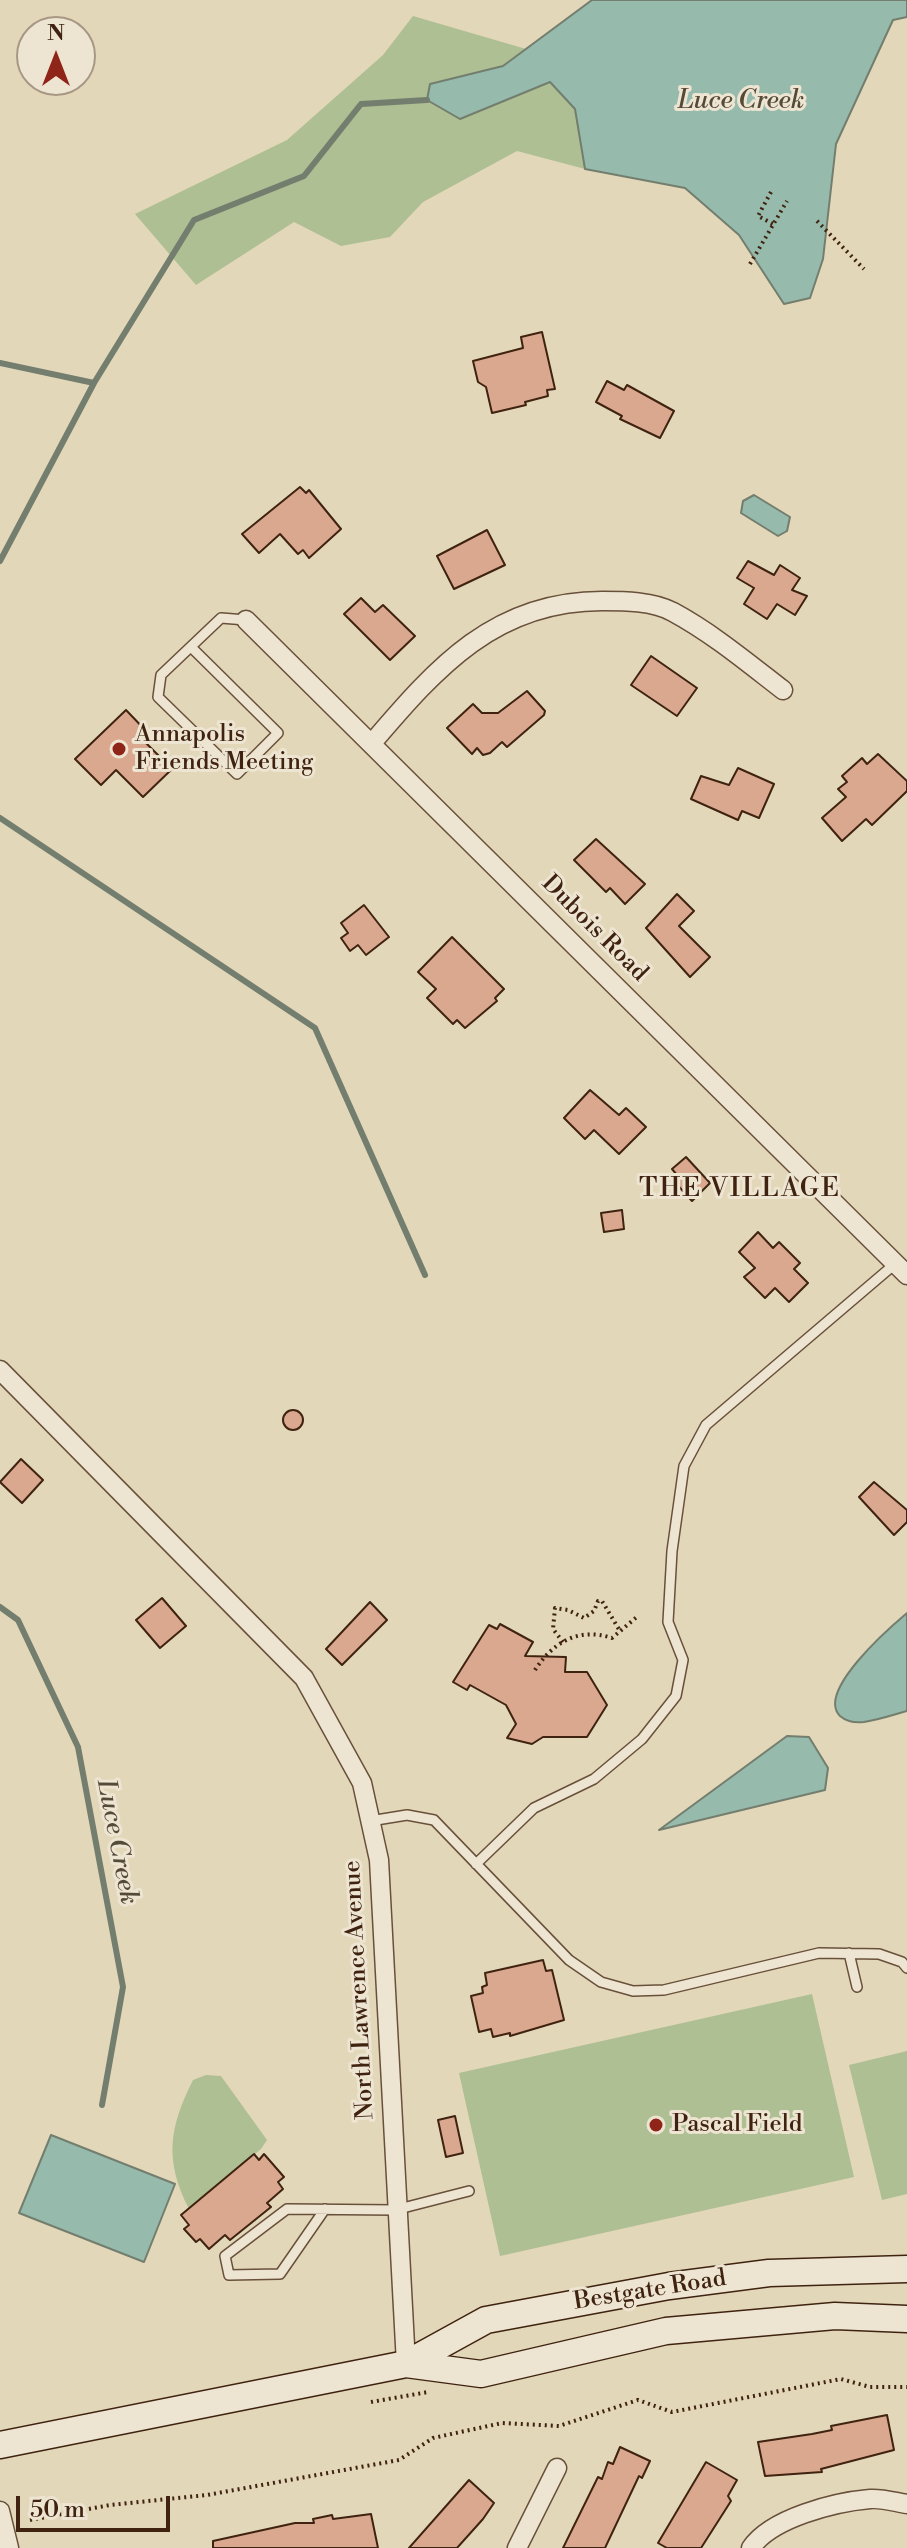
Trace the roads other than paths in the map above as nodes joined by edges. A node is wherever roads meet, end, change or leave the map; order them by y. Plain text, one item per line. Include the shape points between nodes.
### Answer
1 (246, 620) joint
2 (191, 647) junction
3 (783, 690) dead end
4 (373, 742) junction
5 (901, 1269) edge
6 (0, 1370) edge
7 (370, 1821) junction
8 (476, 1864) junction
9 (849, 1953) junction
10 (907, 1968) edge
11 (857, 1987) dead end
12 (469, 2191) dead end
13 (325, 2209) junction
14 (395, 2210) junction
15 (907, 2269) edge
16 (907, 2319) edge
17 (406, 2364) junction
18 (0, 2445) edge
19 (557, 2468) dead end
20 (907, 2504) edge
21 (0, 2511) edge
22 (9, 2548) edge
23 (517, 2548) edge
24 (751, 2548) edge

1 - 2 lane via 221,618
1 - 4 street, Dubois Road
2 - 2 lane via 161,675 158,697 237,774 278,733
3 - 4 street via 671,610 627,601 566,601 511,619 465,644
4 - 5 street, Dubois Road
5 - 8 lane via 706,1425 684,1466 672,1551 668,1622 683,1660 676,1696 642,1739 594,1779 534,1808
6 - 7 street, North Lawrence Avenue via 304,1678 362,1783
7 - 8 lane via 407,1815 434,1820
7 - 14 street, North Lawrence Avenue via 379,1860
8 - 9 lane via 569,1960 601,1982 633,1991 664,1990 819,1953
9 - 10 lane via 879,1954
9 - 11 lane
12 - 14 lane
13 - 13 lane via 280,2274 229,2275 225,2256 287,2209
13 - 14 lane
14 - 17 street, North Lawrence Avenue
15 - 17 main road, Bestgate Road via 769,2273 486,2320
16 - 17 main road, Bestgate Road via 835,2316 666,2331 481,2374
17 - 18 main road, Bestgate Road
19 - 23 street
20 - 24 street via 873,2498 820,2507 759,2536
21 - 22 street

